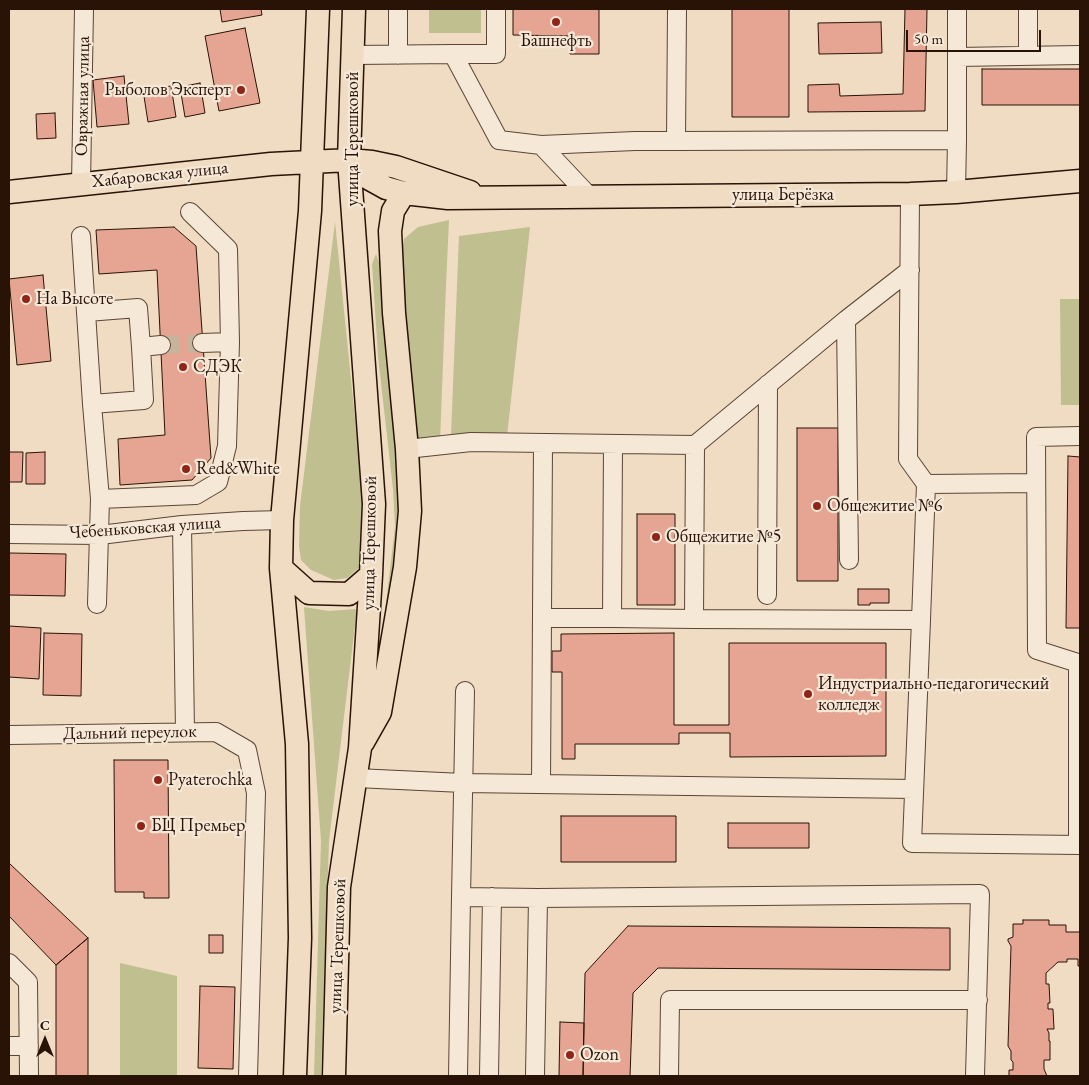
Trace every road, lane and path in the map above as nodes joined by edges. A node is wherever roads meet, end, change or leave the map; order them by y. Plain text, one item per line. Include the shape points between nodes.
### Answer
1 (84, 9) edge
2 (318, 9) edge
3 (354, 9) edge
4 (398, 9) edge
5 (496, 9) edge
6 (677, 9) edge
7 (958, 9) edge
8 (1028, 9) edge
9 (398, 54) junction
10 (453, 54) junction
11 (352, 55) junction
12 (1080, 55) edge
13 (1028, 56) junction
14 (958, 57) junction
15 (958, 140) junction
16 (676, 141) junction
17 (541, 145) junction
18 (349, 160) junction
19 (312, 162) junction
20 (1080, 182) edge
21 (81, 184) junction
22 (9, 192) edge
23 (956, 192) junction
24 (404, 193) junction
25 (910, 194) junction
26 (589, 196) junction
27 (484, 197) junction
28 (190, 212) dead end
29 (81, 236) dead end
30 (910, 270) junction
31 (87, 312) junction
32 (846, 320) junction
33 (230, 342) junction
34 (202, 343) tunnel mouth
35 (161, 345) tunnel mouth
36 (141, 347) junction
37 (768, 384) junction
38 (92, 404) junction
39 (1080, 436) edge
40 (543, 444) junction
41 (613, 444) junction
42 (695, 445) junction
43 (407, 449) junction
44 (1036, 483) junction
45 (926, 484) junction
46 (100, 499) junction
47 (282, 520) junction
48 (182, 525) junction
49 (9, 534) edge
50 (100, 535) junction
51 (848, 560) dead end
52 (282, 568) junction
53 (371, 575) junction
54 (767, 594) dead end
55 (97, 604) dead end
56 (542, 618) junction
57 (612, 618) junction
58 (694, 619) junction
59 (920, 620) junction
60 (465, 691) dead end
61 (185, 732) junction
62 (9, 735) edge
63 (360, 748) junction
64 (356, 778) junction
65 (463, 784) junction
66 (541, 784) junction
67 (914, 789) junction
68 (1079, 845) edge
69 (461, 897) junction
70 (492, 897) junction
71 (538, 898) junction
72 (9, 963) edge
73 (978, 1000) junction
74 (9, 1046) edge
75 (29, 1046) junction
76 (29, 1076) edge
77 (248, 1076) edge
78 (295, 1076) edge
79 (334, 1076) edge
80 (458, 1076) edge
81 (489, 1076) edge
82 (535, 1076) edge
83 (669, 1076) edge
84 (975, 1076) edge

1 - 21 street, Овражная улица
2 - 19 main road
3 - 11 main road, улица Терешковой
4 - 9 street
5 - 10 street via 496,54
6 - 16 street
7 - 14 street
8 - 13 street
9 - 10 street
9 - 11 street
10 - 17 street via 499,140
11 - 18 main road, улица Терешковой
12 - 13 street
13 - 14 street
14 - 15 street
15 - 16 street
15 - 23 street
16 - 17 street
17 - 26 street
18 - 19 main road, улица Берёзка
18 - 24 main road, улица Берёзка via 368,178
18 - 27 main road, улица Берёзка via 396,166
18 - 53 main road, улица Терешковой via 374,504
19 - 21 main road, Хабаровская улица
19 - 47 main road via 306,267
20 - 23 main road, улица Берёзка
21 - 22 main road, Хабаровская улица
23 - 25 main road, улица Берёзка
24 - 27 main road, улица Берёзка via 448,198
24 - 43 main road via 393,211 390,231
25 - 26 main road, улица Берёзка
25 - 30 street
26 - 27 main road, улица Берёзка
28 - 33 street via 228,249
29 - 31 street
30 - 32 street
30 - 45 street via 908,460
31 - 36 street via 138,308
31 - 38 street
32 - 37 street
32 - 51 street
33 - 34 street
33 - 46 street via 228,446 218,482 196,495
35 - 36 street
36 - 38 street via 144,400
37 - 42 street
37 - 54 street
38 - 46 street
39 - 44 street via 1036,437
40 - 41 street
40 - 43 street via 471,442
40 - 56 street
41 - 42 street
41 - 57 street
42 - 58 street
43 - 63 main road via 410,511 405,567 380,712
44 - 45 street
44 - 68 street via 1038,650 1078,663
45 - 59 street
46 - 50 street
47 - 48 street, Чебеньковская улица
47 - 52 main road
48 - 50 street, Чебеньковская улица
48 - 61 street
49 - 50 street, Чебеньковская улица
50 - 55 street
52 - 53 main road via 310,593 349,594
52 - 78 main road via 296,744 300,938
53 - 63 main road, улица Терешковой
56 - 57 street
56 - 66 street
57 - 58 street
58 - 59 street
59 - 67 street
60 - 65 street
61 - 62 street, Дальний переулок
61 - 77 street, Дальний переулок via 216,732 247,750 256,793
63 - 64 main road, улица Терешковой
64 - 65 street
64 - 79 main road, улица Терешковой via 339,886
65 - 66 street
65 - 69 street
66 - 67 street
67 - 68 street via 912,843
69 - 70 street
69 - 80 street
70 - 71 street
70 - 81 street
71 - 73 street via 980,894
71 - 82 street
72 - 75 street via 28,982
73 - 83 street via 670,1000
73 - 84 street
74 - 75 street
75 - 76 street

